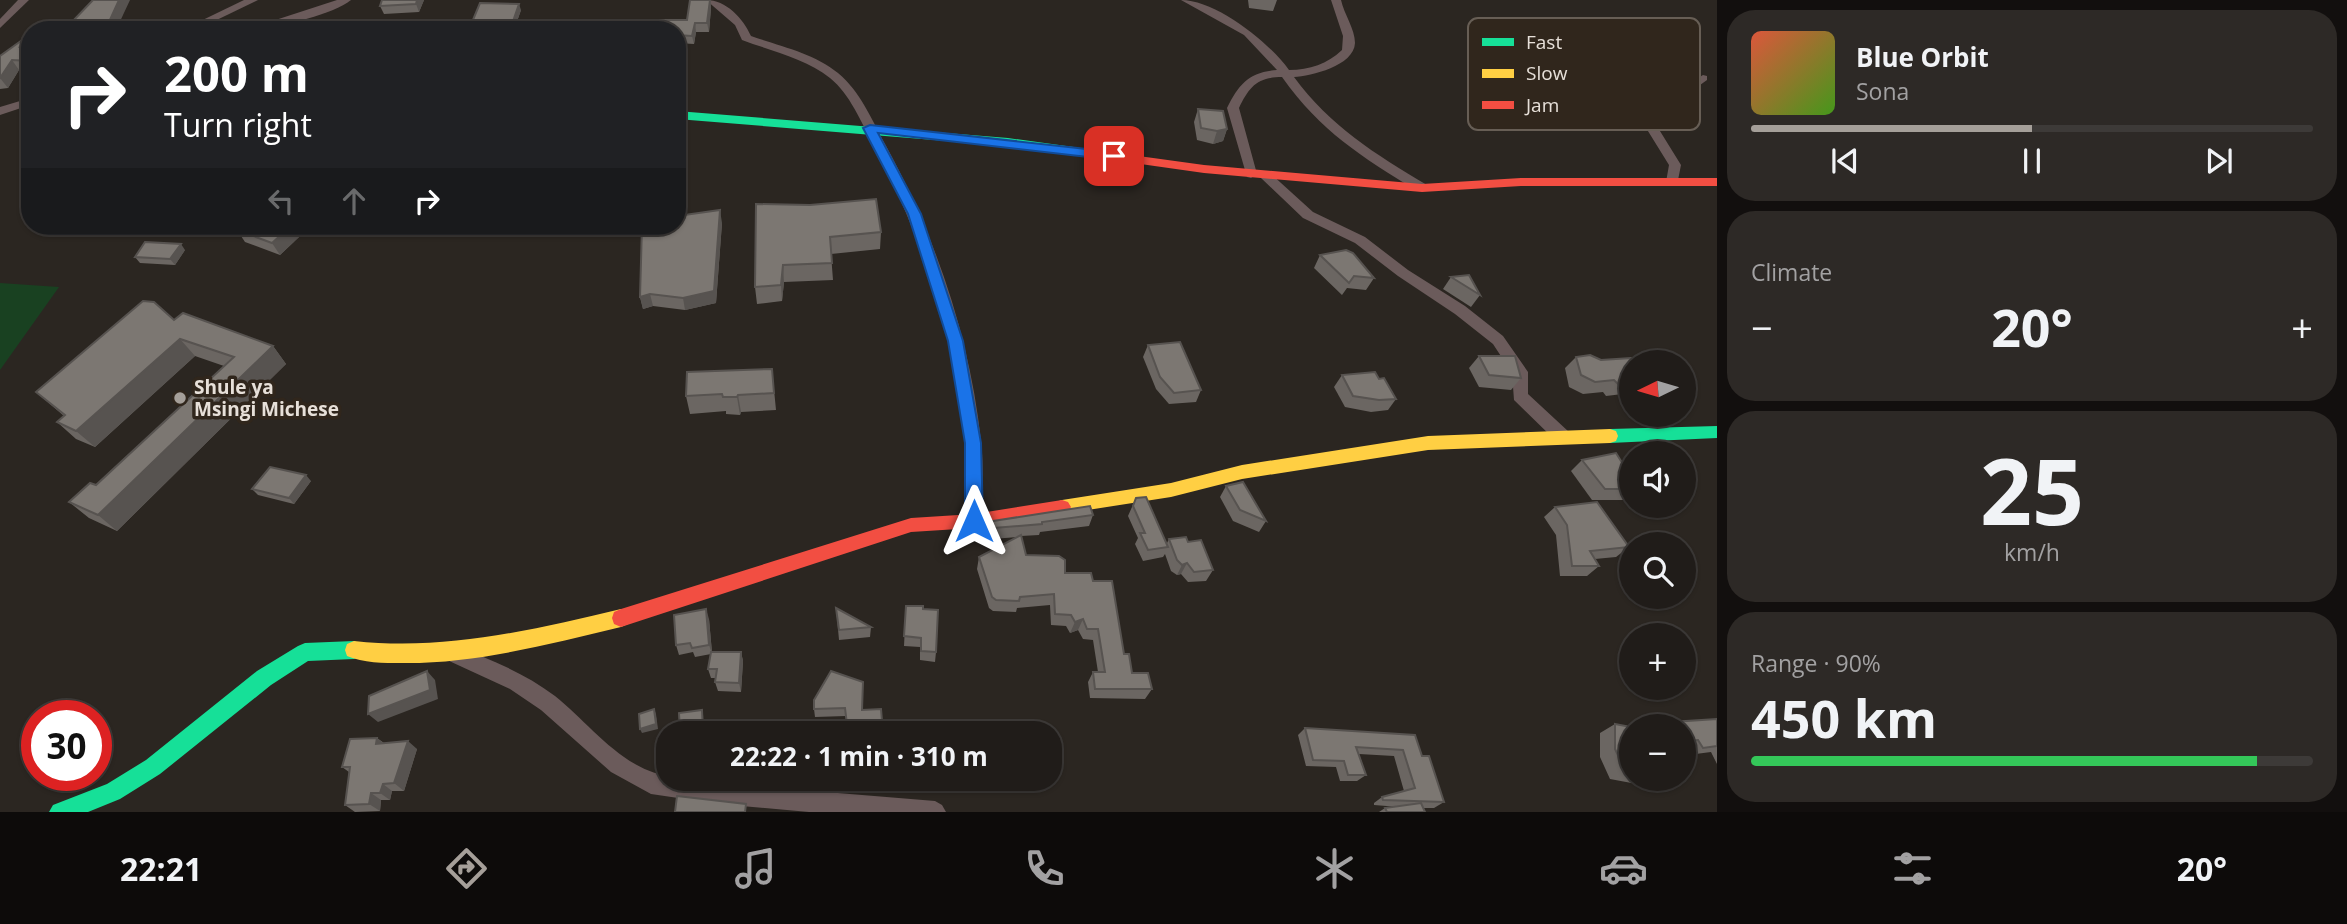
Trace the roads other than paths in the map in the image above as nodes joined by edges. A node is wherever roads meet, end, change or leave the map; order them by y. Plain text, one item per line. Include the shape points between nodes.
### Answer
1 (24, 0) edge
2 (253, 0) edge
3 (346, 0) edge
4 (711, 0) edge
5 (1186, 0) edge
6 (1336, 0) edge
7 (207, 21) edge
8 (282, 21) edge
9 (0, 25) edge
10 (1289, 75) junction
11 (1703, 78) dead end
12 (1700, 81) edge
13 (21, 104) edge
14 (0, 111) edge
15 (686, 116) edge
16 (870, 128) junction
17 (1652, 130) edge
18 (1258, 174) junction
19 (1672, 182) junction
20 (1717, 183) edge
21 (1422, 188) junction
22 (1717, 432) edge
23 (1563, 437) junction
24 (974, 521) junction
25 (452, 653) junction
26 (60, 812) edge
27 (935, 812) edge

1 - 9 street
2 - 7 street
3 - 8 street
4 - 16 street via 740,24 746,38 811,61 835,76
5 - 10 street via 1242,28
6 - 10 street via 1350,44 1347,52 1318,71
10 - 18 street via 1254,78 1233,108
10 - 21 street via 1306,102 1354,146
11 - 12 street
13 - 14 street
15 - 16 street
16 - 18 street
16 - 24 street via 915,214 956,341 973,443
17 - 19 street via 1675,165
18 - 21 street
18 - 23 street via 1308,215 1360,240 1498,340 1520,372 1520,396
19 - 20 street
19 - 21 street via 1521,182
22 - 23 street
23 - 24 street via 1428,443
24 - 25 street via 911,525 625,617
25 - 26 street via 386,655 343,648 305,652 264,678 153,767 113,792
25 - 27 street via 517,682 618,765 651,783 719,794

